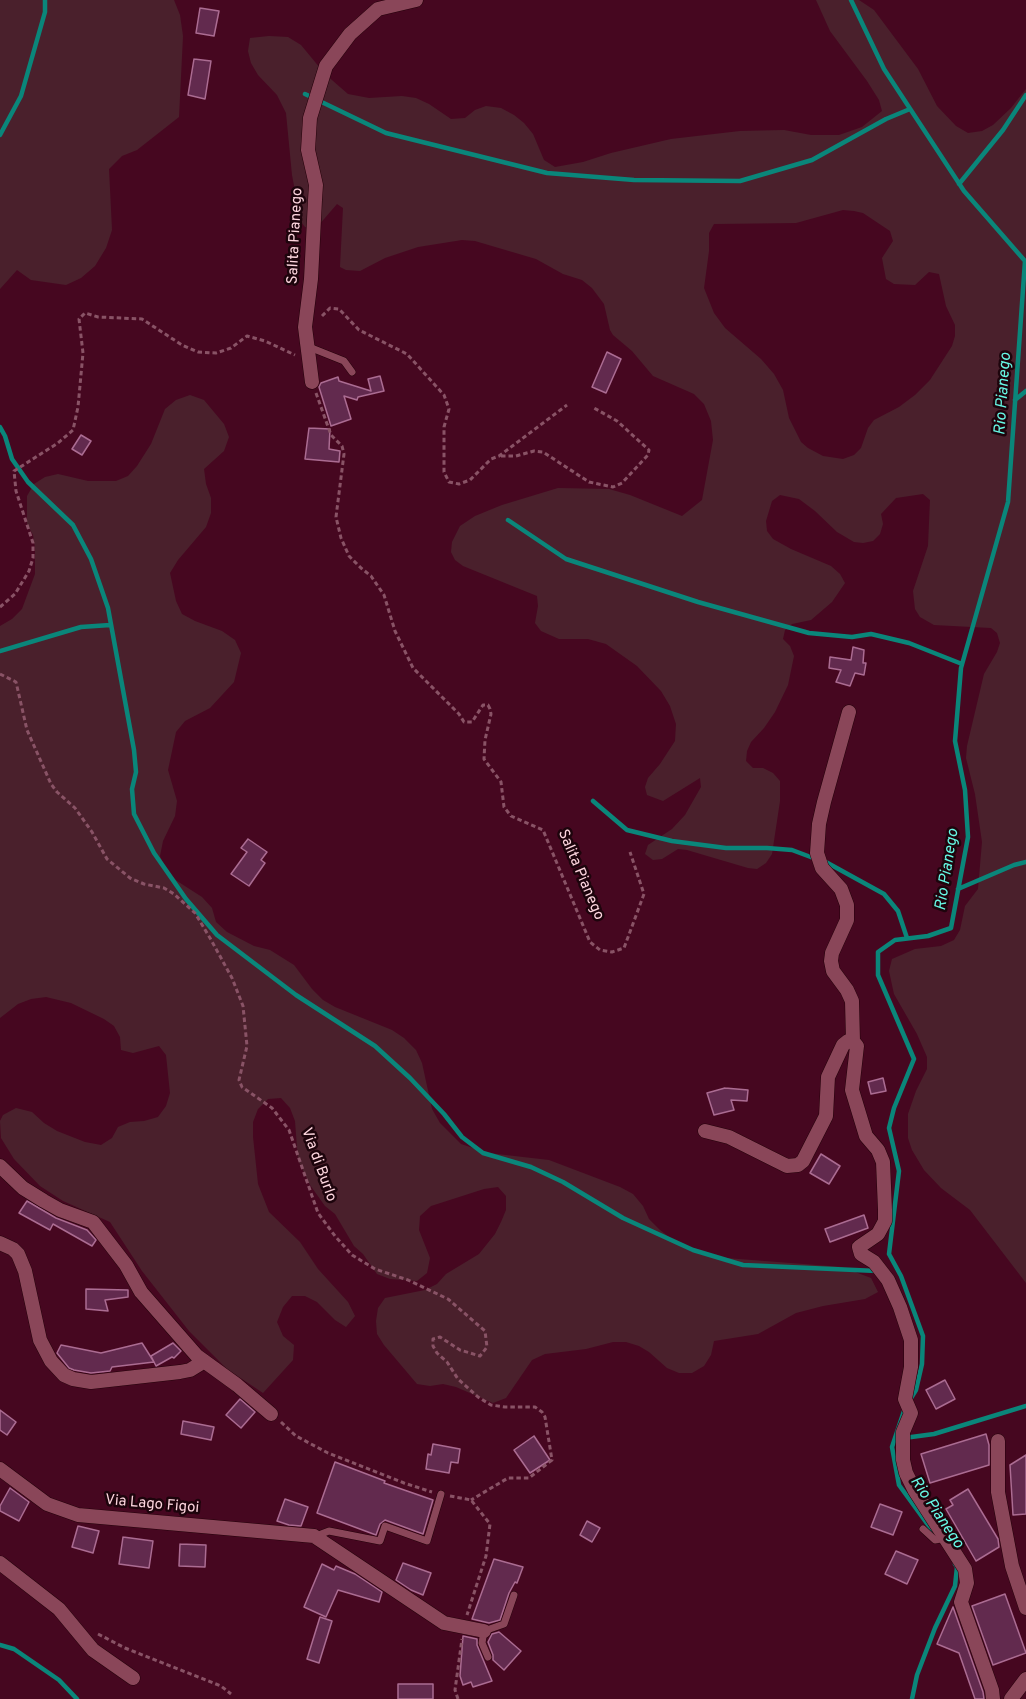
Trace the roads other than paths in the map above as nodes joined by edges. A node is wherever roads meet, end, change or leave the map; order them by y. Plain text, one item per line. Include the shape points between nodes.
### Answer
1 (416, 0) edge
2 (309, 347) junction
3 (352, 372) dead end
4 (312, 382) road end
5 (849, 712) dead end
6 (853, 1041) junction
7 (705, 1131) dead end
8 (0, 1166) edge
9 (0, 1243) edge
10 (203, 1362) junction
11 (271, 1414) road end
12 (998, 1441) dead end
13 (0, 1469) edge
14 (441, 1494) road end
15 (923, 1529) dead end
16 (314, 1536) junction
17 (946, 1538) junction
18 (0, 1563) edge
19 (513, 1595) dead end
20 (1026, 1608) edge
21 (484, 1631) junction
22 (488, 1657) dead end
23 (133, 1678) dead end
24 (1026, 1679) edge
25 (993, 1699) edge
26 (1011, 1699) edge

1 - 2 street, Salita Pianego via 378,9 350,34 326,66 310,118 308,150 316,192 306,318
2 - 3 lane via 344,362
2 - 4 street, Salita Pianego
5 - 6 street via 819,824 817,853 822,868 841,889 847,904 847,920 831,962 852,1001
6 - 7 street via 843,1045 828,1077 826,1116 798,1165 787,1166 729,1137
6 - 17 street via 857,1046 852,1083 855,1105 866,1136 883,1162 885,1221 878,1234 859,1247 861,1254 876,1264 888,1280 911,1340 905,1399 910,1413 902,1445 906,1473
8 - 10 street via 44,1201 93,1222 141,1292
9 - 10 street via 18,1254 40,1340 51,1361 64,1374 91,1382 180,1372
10 - 11 street
12 - 20 street via 999,1492 1012,1566
13 - 16 street, Via Lago Figoi via 47,1504 78,1515
14 - 16 lane, Via Lago Figoi via 427,1541 385,1526 380,1541 329,1531
15 - 17 lane via 935,1540
16 - 21 street, Via Lago Figoi via 444,1623
17 - 25 street via 965,1569 967,1583 961,1602
18 - 23 street via 58,1609 93,1650
19 - 21 lane via 504,1624
21 - 22 lane via 482,1643
24 - 26 street

